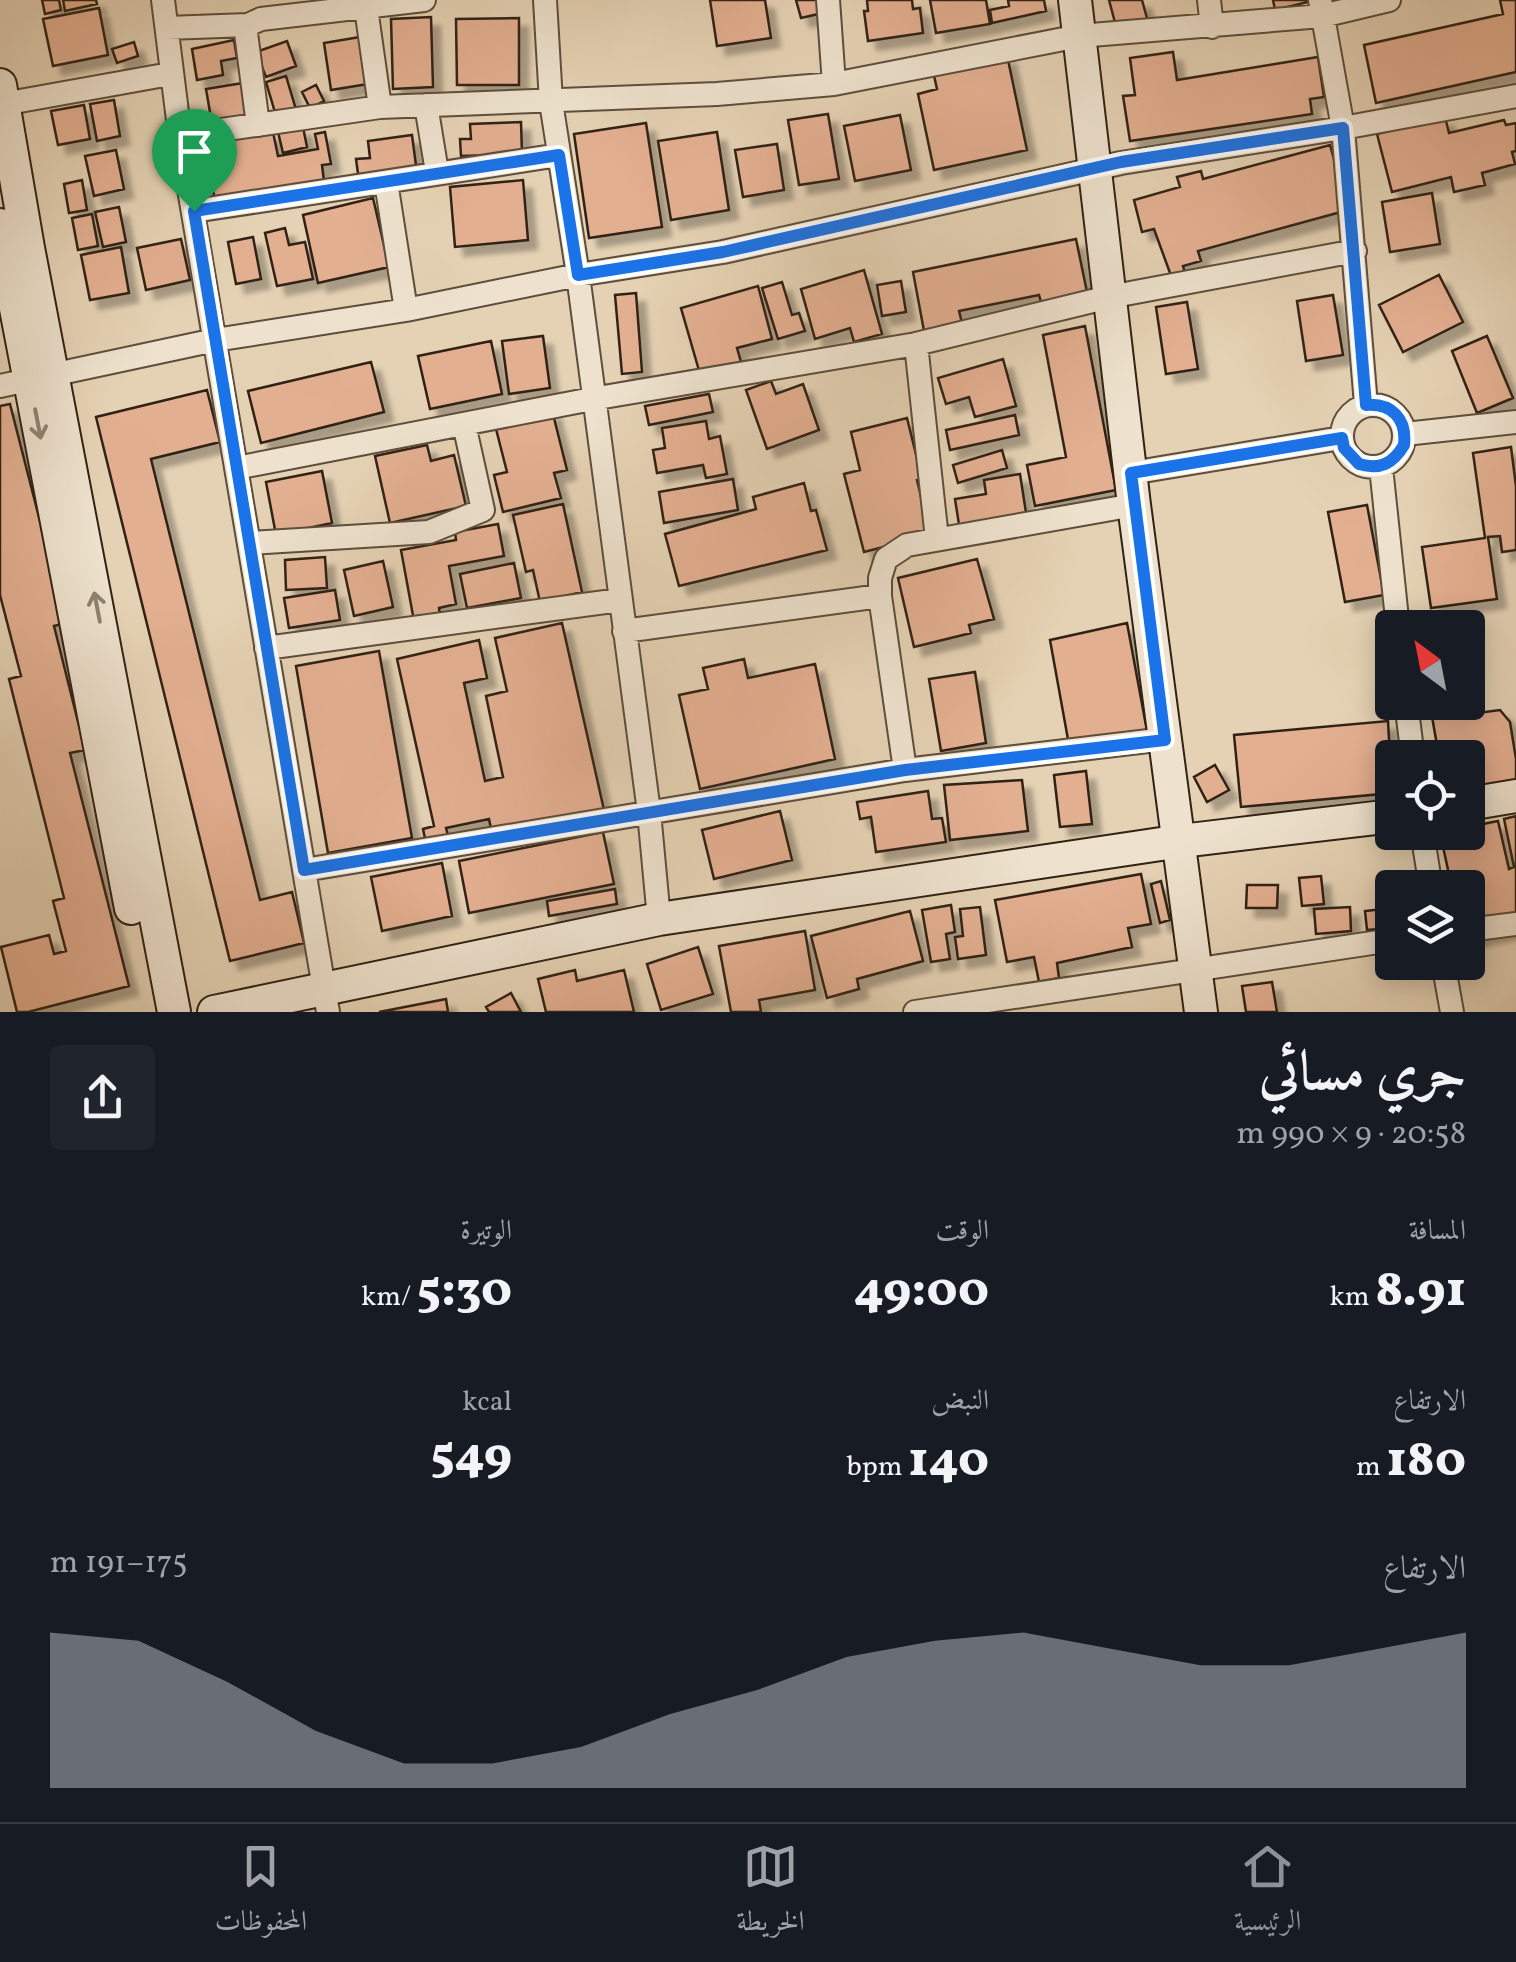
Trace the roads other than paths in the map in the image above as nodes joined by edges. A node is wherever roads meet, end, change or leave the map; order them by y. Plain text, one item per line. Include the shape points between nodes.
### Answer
1 (163, 0) edge
2 (424, 0) edge
3 (545, 0) edge
4 (828, 0) edge
5 (1075, 0) edge
6 (1208, 0) edge
7 (1389, 0) edge
8 (366, 8) junction
9 (1321, 8) edge
10 (248, 25) junction
11 (1212, 27) junction
12 (167, 28) junction
13 (1079, 36) junction
14 (170, 74) junction
15 (834, 84) junction
16 (2, 94) edge
17 (1516, 96) edge
18 (551, 102) junction
19 (426, 106) junction
20 (380, 107) junction
21 (258, 124) junction
22 (1343, 128) junction
23 (180, 136) junction
24 (559, 155) junction
25 (1094, 169) junction
26 (436, 172) junction
27 (386, 182) junction
28 (194, 211) junction
29 (0, 225) edge
30 (1355, 251) junction
31 (578, 275) junction
32 (1109, 298) junction
33 (406, 310) junction
34 (215, 340) junction
35 (916, 344) junction
36 (28, 380) edge
37 (592, 399) junction
38 (1366, 405) junction
39 (1516, 422) edge
40 (464, 424) junction
41 (1405, 434) junction
42 (1342, 438) junction
43 (1380, 466) junction
44 (236, 468) junction
45 (1132, 489) junction
46 (937, 539) junction
47 (249, 543) junction
48 (880, 596) junction
49 (620, 600) junction
50 (1396, 610) edge
51 (624, 631) junction
52 (266, 648) junction
53 (1165, 740) junction
54 (905, 770) junction
55 (1516, 796) edge
56 (1485, 801) edge
57 (649, 812) junction
58 (1375, 818) edge
59 (1181, 841) junction
60 (304, 870) junction
61 (659, 919) junction
62 (1516, 924) edge
63 (1485, 928) edge
64 (1375, 942) edge
65 (1196, 968) junction
66 (1446, 980) edge
67 (326, 1000) edge
68 (151, 1012) edge
69 (174, 1012) edge
70 (214, 1012) edge
71 (914, 1012) edge
72 (1201, 1012) edge
73 (1452, 1012) edge

1 - 12 street
2 - 8 street
3 - 18 street
4 - 15 street
5 - 13 street
6 - 11 street
7 - 9 street
8 - 10 street
8 - 20 street
9 - 11 street
9 - 22 street
10 - 12 street
10 - 21 street
11 - 13 street
12 - 14 street
13 - 15 street
13 - 25 street
14 - 16 street
14 - 23 street
15 - 18 street
16 - 36 street
17 - 22 street
18 - 19 street
18 - 24 street
19 - 20 street
19 - 26 street
20 - 21 street
21 - 23 street
22 - 25 street
22 - 30 street
23 - 28 street
24 - 26 street
24 - 31 street
25 - 31 street via 723,252
25 - 32 street
26 - 27 street
27 - 28 street
27 - 33 street
28 - 34 street
29 - 36 street
30 - 32 street
30 - 38 street
31 - 33 street
31 - 37 street
32 - 35 street
32 - 45 street
33 - 34 street
34 - 36 street
34 - 44 street
35 - 37 street
35 - 46 street
36 -> 68 street
69 -> 36 street
37 - 40 street
37 - 49 street
38 - 41 street via 1388,407
38 - 42 street via 1348,416
39 - 41 street
40 - 44 street
40 - 47 street via 483,510 428,532
41 - 43 street via 1398,454
42 - 43 street via 1359,464
42 - 45 street
43 - 50 street
44 - 47 street
45 - 46 street
45 - 53 street
46 - 48 street via 886,559
47 - 52 street
48 - 51 street
48 - 54 street
49 - 51 street
49 - 52 street
51 - 57 street
52 - 60 street
53 - 54 street
53 - 59 street
54 - 57 street
55 - 56 street
57 - 60 street
57 - 61 street
58 - 59 street
59 - 61 street
59 - 65 street
60 - 67 street
61 - 67 street
62 - 63 street
64 - 65 street
65 - 71 street
65 - 72 street
66 - 73 street
67 - 70 street

